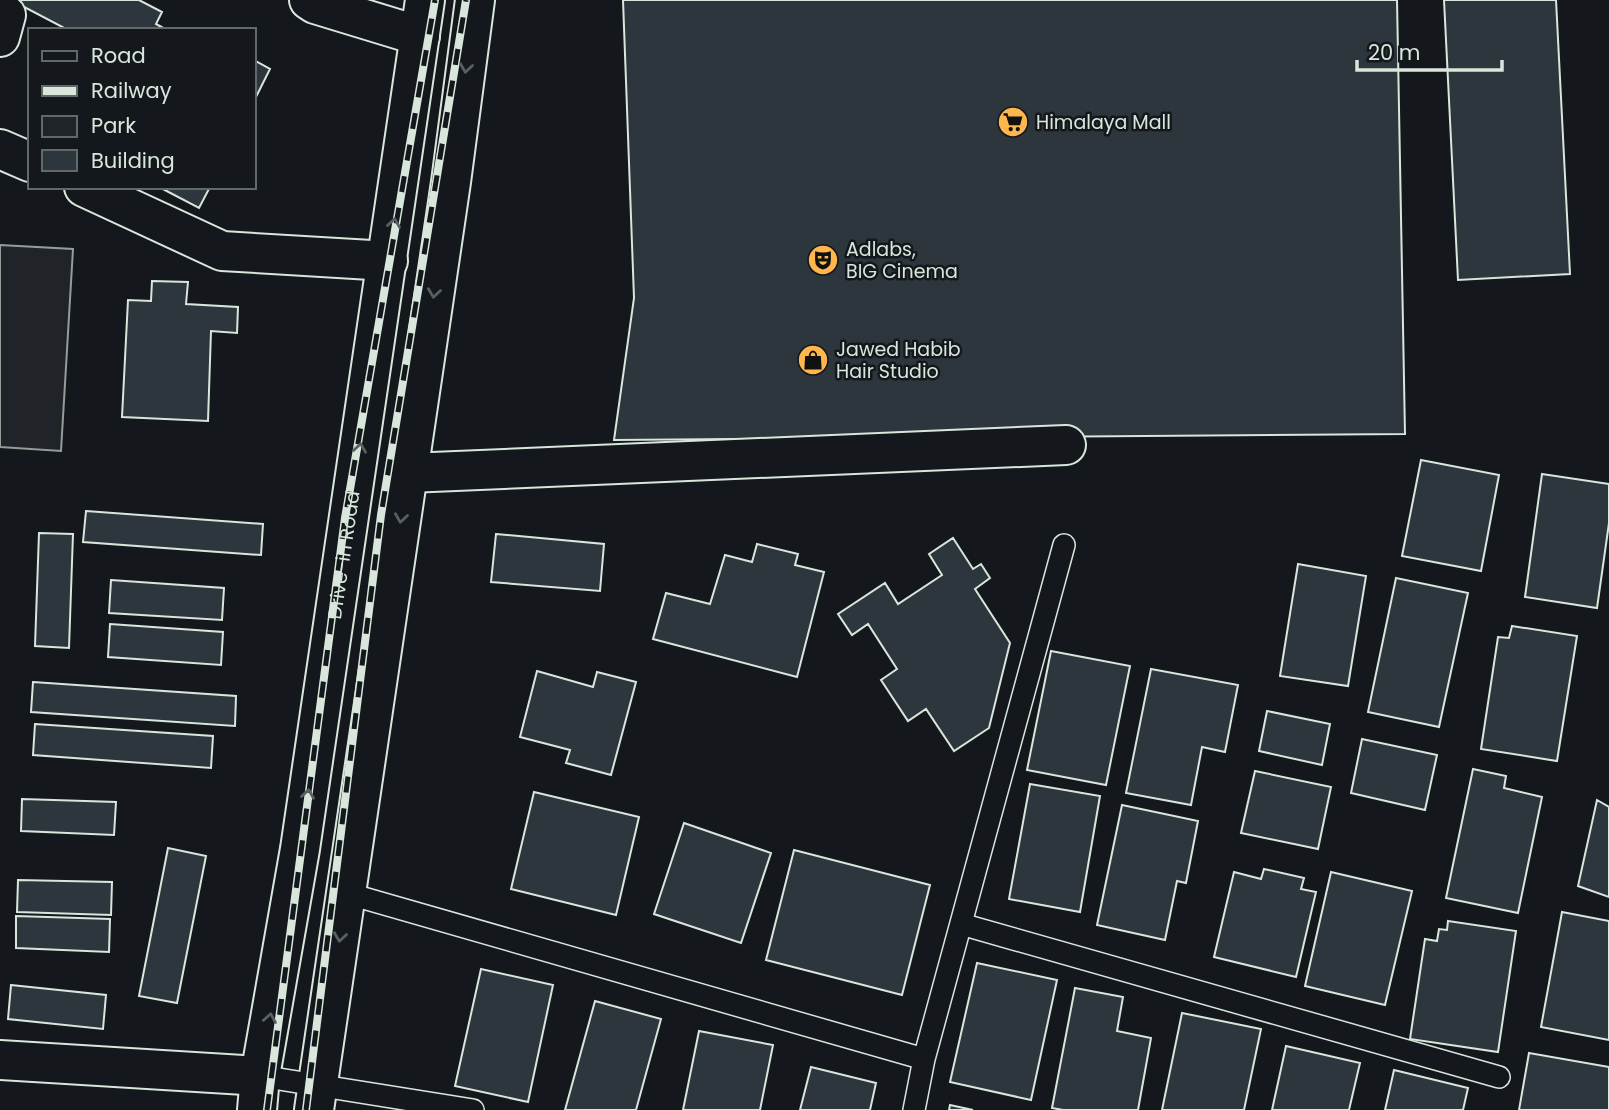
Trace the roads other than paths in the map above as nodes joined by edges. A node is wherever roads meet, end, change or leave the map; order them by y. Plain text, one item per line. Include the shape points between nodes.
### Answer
1 (309, 0) edge
2 (475, 0) edge
3 (0, 11) edge
4 (422, 18) edge
5 (0, 37) edge
6 (0, 149) edge
7 (28, 161) edge
8 (88, 189) edge
9 (388, 261) junction
10 (1066, 445) dead end
11 (408, 473) junction
12 (1064, 545) dead end
13 (346, 893) junction
14 (961, 924) junction
15 (924, 1059) junction
16 (0, 1060) edge
17 (1499, 1077) dead end
18 (258, 1093) edge
19 (316, 1098) edge
20 (473, 1110) edge
21 (914, 1110) edge

1 - 4 main road
2 -> 11 main road
3 - 5 main road via 6,15
9 -> 4 main road, Drive-in Road
6 - 7 main road
8 - 9 main road via 222,251
18 -> 9 main road, Drive-in Road via 300,849
10 - 11 main road
11 -> 13 main road
12 - 14 lane
13 - 15 lane
13 -> 19 main road
14 - 15 lane
14 - 17 lane
15 - 21 lane
16 - 18 main road
18 - 19 lane
19 - 20 lane

